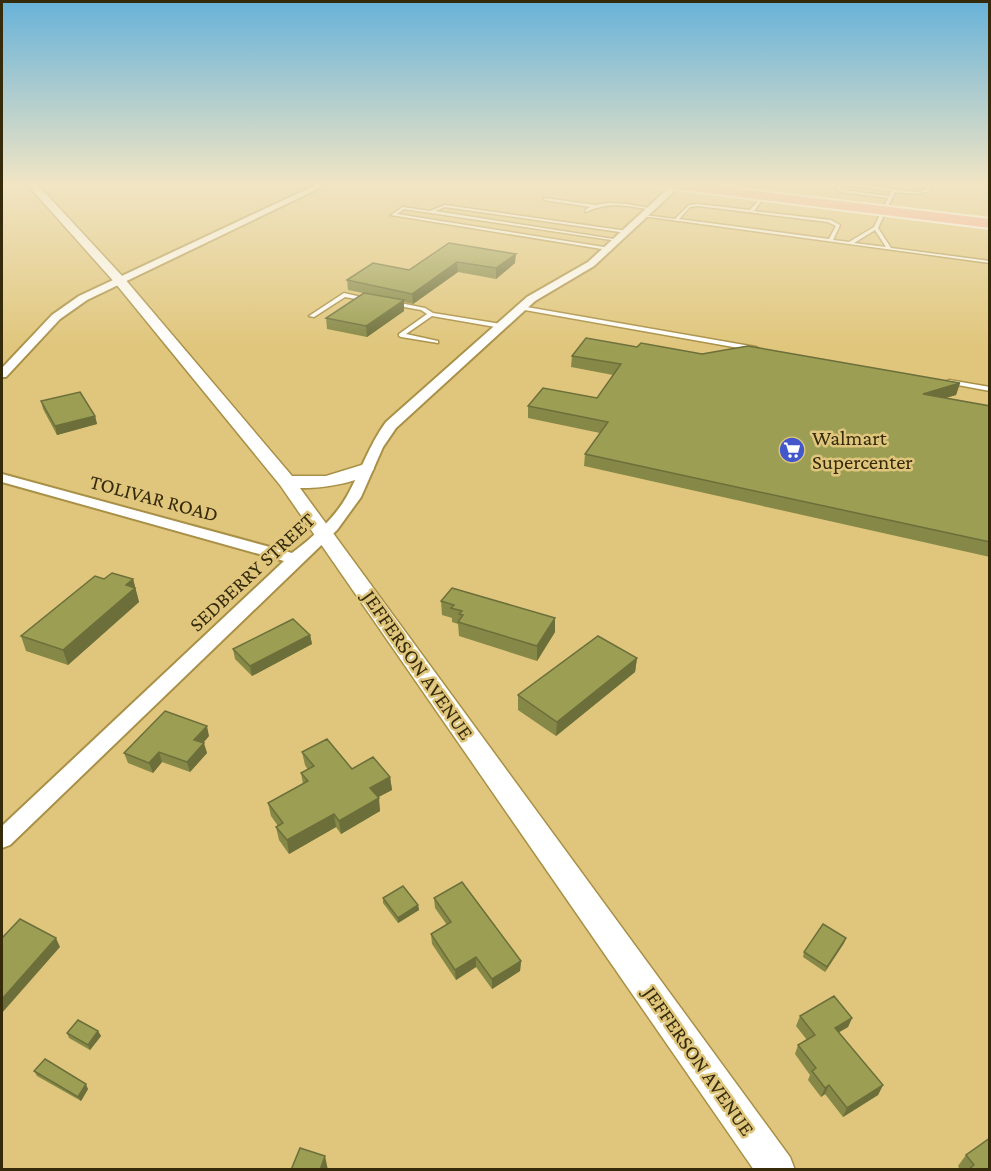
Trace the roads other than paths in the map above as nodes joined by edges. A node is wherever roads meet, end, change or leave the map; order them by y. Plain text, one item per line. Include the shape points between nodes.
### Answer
1 (81, 238) edge
2 (211, 238) edge
3 (596, 238) edge
4 (602, 238) edge
5 (613, 238) edge
6 (621, 238) edge
7 (805, 238) edge
8 (832, 238) edge
9 (859, 238) edge
10 (882, 238) edge
11 (618, 240) junction
12 (830, 241) junction
13 (850, 243) junction
14 (890, 249) junction
15 (990, 262) edge
16 (120, 281) junction
17 (378, 301) edge
18 (389, 303) edge
19 (521, 308) junction
20 (431, 314) junction
21 (312, 316) dead end
22 (501, 327) junction
23 (436, 342) dead end
24 (762, 350) edge
25 (2, 374) edge
26 (943, 381) edge
27 (990, 390) edge
28 (365, 469) junction
29 (2, 478) edge
30 (285, 481) junction
31 (326, 535) junction
32 (295, 559) junction
33 (2, 839) edge
34 (777, 1170) edge

1 - 16 street, JEFFERSON AVENUE
2 - 16 street
3 - 11 lane
4 - 11 lane
5 - 11 lane
6 - 11 street, SEDBERRY STREET
7 - 12 lane
8 - 12 lane
9 - 13 lane
10 - 14 lane
11 - 19 street, SEDBERRY STREET via 587,267
12 - 13 lane
13 - 14 lane
14 - 15 lane
16 - 25 street via 83,298 56,317
16 - 30 street, JEFFERSON AVENUE
17 - 21 lane via 344,295
18 - 20 lane
19 - 22 street, SEDBERRY STREET
19 - 24 lane
20 - 22 lane
20 - 23 lane via 401,335
22 - 28 street, SEDBERRY STREET via 391,425
26 - 27 lane
28 - 30 street via 311,485
28 - 31 street, SEDBERRY STREET via 354,496
29 - 32 street, TOLIVAR ROAD
30 - 31 street, JEFFERSON AVENUE
31 - 32 street, SEDBERRY STREET
31 - 34 street, JEFFERSON AVENUE
32 - 33 street, SEDBERRY STREET

